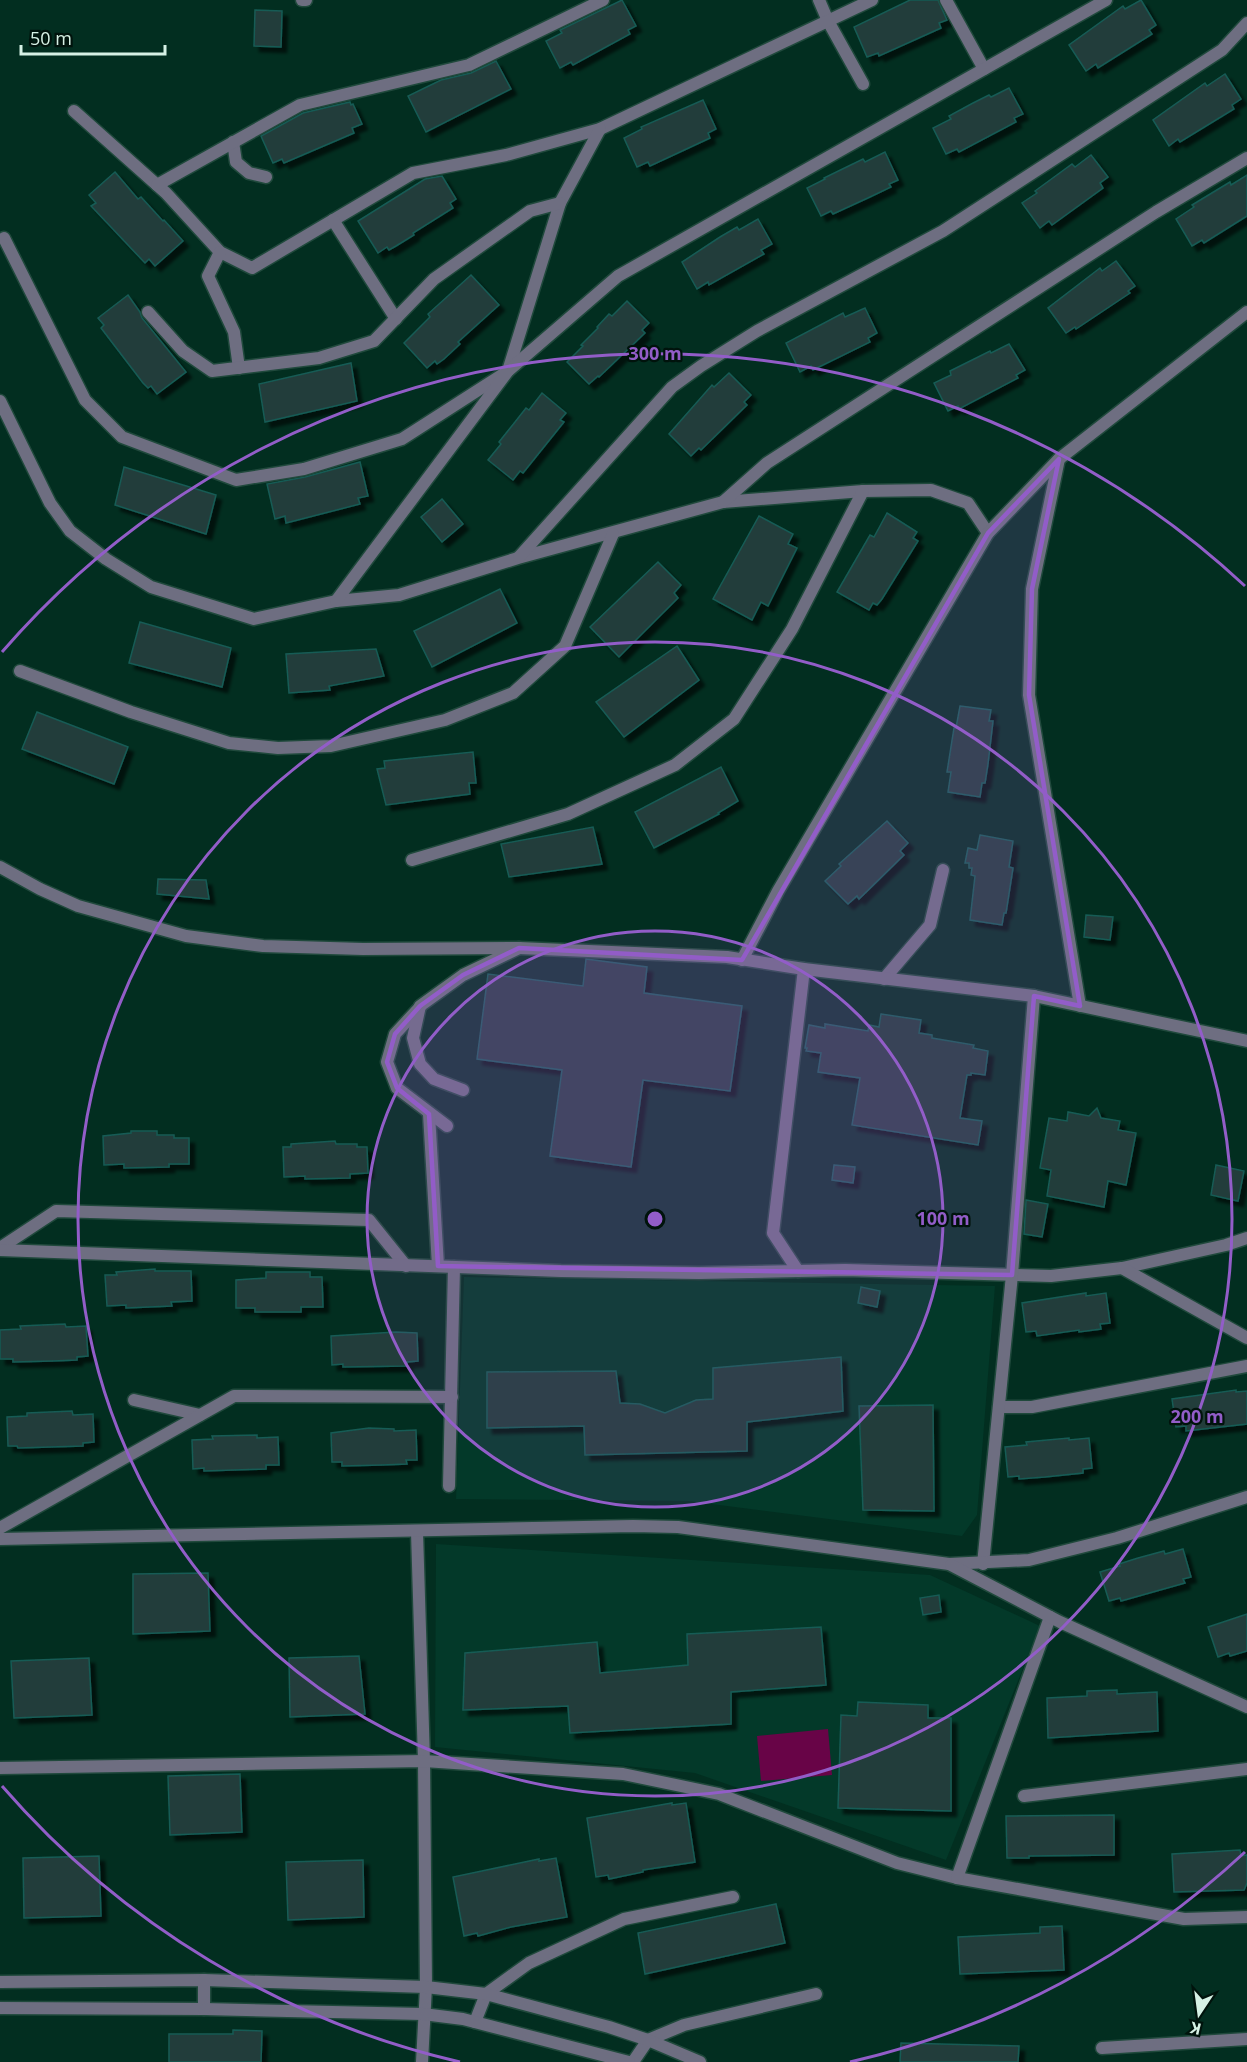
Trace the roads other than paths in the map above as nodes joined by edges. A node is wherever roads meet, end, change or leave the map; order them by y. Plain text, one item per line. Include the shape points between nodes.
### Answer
1 (603, 0) edge
2 (819, 0) edge
3 (872, 0) edge
4 (946, 0) edge
5 (1106, 0) edge
6 (828, 21) junction
7 (1247, 23) edge
8 (984, 69) junction
9 (863, 84) dead end
10 (74, 111) dead end
11 (600, 129) junction
12 (233, 142) junction
13 (1247, 158) edge
14 (266, 177) dead end
15 (157, 184) junction
16 (560, 203) junction
17 (333, 220) junction
18 (4, 238) dead end
19 (220, 252) junction
20 (148, 312) dead end
21 (1247, 312) edge
22 (396, 319) junction
23 (239, 368) junction
24 (508, 371) junction
25 (0, 401) edge
26 (1059, 459) junction
27 (863, 491) junction
28 (723, 502) junction
29 (988, 533) junction
30 (613, 534) junction
31 (518, 558) junction
32 (336, 601) junction
33 (20, 671) dead end
34 (412, 860) dead end
35 (0, 867) edge
36 (943, 870) dead end
37 (519, 948) junction
38 (742, 960) junction
39 (804, 969) junction
40 (884, 979) junction
41 (1034, 996) junction
42 (420, 1006) junction
43 (1080, 1006) junction
44 (1247, 1041) edge
45 (463, 1090) dead end
46 (429, 1113) junction
47 (447, 1126) dead end
48 (1247, 1238) edge
49 (0, 1249) edge
50 (406, 1266) junction
51 (438, 1266) junction
52 (454, 1267) junction
53 (1122, 1268) junction
54 (798, 1271) junction
55 (1012, 1275) junction
56 (1247, 1338) edge
57 (1247, 1366) edge
58 (452, 1397) junction
59 (134, 1400) dead end
60 (999, 1407) junction
61 (200, 1415) junction
62 (450, 1486) dead end
63 (1247, 1497) edge
64 (0, 1528) edge
65 (417, 1532) junction
66 (0, 1539) edge
67 (949, 1564) junction
68 (983, 1564) junction
69 (1050, 1617) junction
70 (1247, 1707) edge
71 (424, 1761) junction
72 (0, 1768) edge
73 (1247, 1769) edge
74 (1024, 1796) dead end
75 (957, 1878) junction
76 (733, 1897) dead end
77 (1247, 1917) edge
78 (204, 1980) junction
79 (0, 1982) edge
80 (426, 1987) junction
81 (486, 1994) junction
82 (816, 1994) dead end
83 (0, 2008) edge
84 (204, 2008) junction
85 (423, 2014) junction
86 (475, 2022) junction
87 (1247, 2039) edge
88 (648, 2040) junction
89 (1102, 2048) dead end
90 (422, 2062) edge
91 (631, 2062) edge
92 (700, 2062) edge

1 - 12 street via 469,65 300,105
2 - 6 street
3 - 6 street
4 - 8 street
5 - 8 street
6 - 9 street
6 - 11 street
7 - 31 street via 1222,50 943,231 757,331 672,387
8 - 24 street via 618,276
10 - 15 street
11 - 16 street
11 - 17 street via 506,155 413,173
12 - 14 street via 236,162 249,173
12 - 15 street
13 - 28 street via 1156,212 767,463
15 - 19 street
16 - 22 street via 530,211 434,279
16 - 24 street
17 - 19 street via 252,268
17 - 22 street
18 - 24 street via 85,400 122,437 236,480 304,468 402,439
19 - 23 street via 208,276 234,332
20 - 23 street via 183,351 212,371
21 - 26 street
22 - 23 street via 374,341 363,345 319,358
24 - 32 street
25 - 32 street via 50,503 70,531 151,587 254,619
26 - 29 street
26 - 43 street via 1032,589 1029,695
27 - 28 street
27 - 29 street via 931,490 968,503
27 - 34 street via 792,629 734,719 675,765 568,813
28 - 30 street
29 - 38 street via 778,891
30 - 31 street
30 - 33 street via 565,646 513,693 445,720 331,746 278,748 229,743
31 - 32 street via 399,595
35 - 37 street via 78,906 186,936 263,946
36 - 40 street via 930,925
37 - 38 street
37 - 42 street via 463,975
38 - 39 street
39 - 40 street
39 - 54 street via 772,1233
40 - 41 street
41 - 43 street
41 - 55 street
42 - 45 street via 413,1038 420,1064 434,1079
42 - 46 street via 395,1034 387,1062 397,1088
43 - 44 street
46 - 47 street
46 - 51 street
48 - 53 street
49 - 50 street
49 - 50 street via 56,1211 369,1220
50 - 51 street
51 - 52 street
52 - 54 street via 699,1273
52 - 58 street
53 - 55 street via 1051,1276
53 - 56 street
54 - 55 street
55 - 60 street
57 - 60 street via 1032,1407
58 - 61 street via 234,1396
58 - 62 street
59 - 61 street
60 - 68 street
61 - 64 street
63 - 68 street via 1117,1538 1029,1560
65 - 66 street
65 - 67 street via 678,1527
65 - 71 street
67 - 68 street
67 - 69 street
69 - 70 street
69 - 75 street
71 - 72 street
71 - 75 street via 623,1774 719,1794 897,1863
71 - 80 street
73 - 74 street
75 - 77 street via 1184,1919
76 - 81 street via 624,1919 529,1963
78 - 79 street
78 - 80 street
78 - 84 street
80 - 81 street
80 - 85 street
81 - 86 street
81 - 88 street
82 - 88 street via 684,2025
83 - 84 street
84 - 85 street
85 - 86 street
85 - 90 street
86 - 91 street
87 - 89 street
88 - 91 street
88 - 92 street

